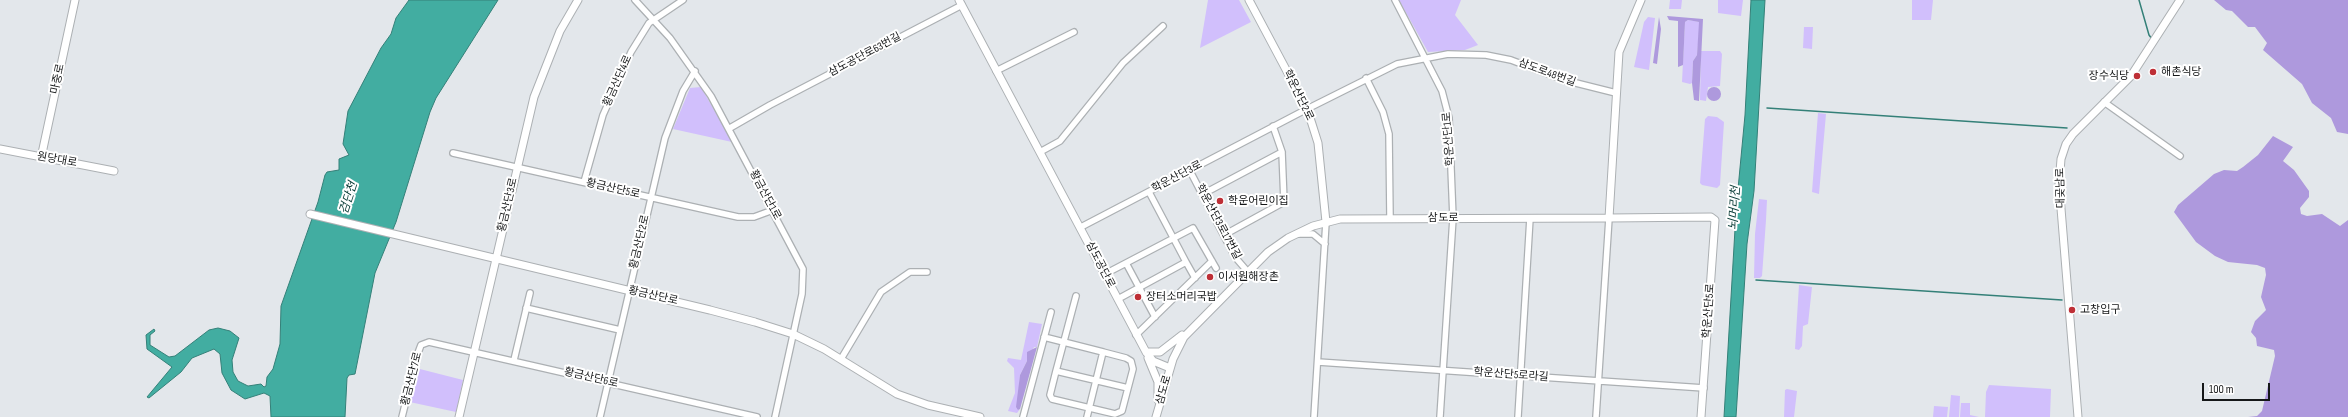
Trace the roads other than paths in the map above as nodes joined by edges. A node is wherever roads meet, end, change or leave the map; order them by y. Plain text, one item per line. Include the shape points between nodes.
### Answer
1 (75, 0) edge
2 (578, 0) edge
3 (635, 0) edge
4 (683, 0) edge
5 (1249, 0) edge
6 (1395, 0) edge
7 (1641, 0) edge
8 (2180, 0) edge
9 (960, 3) edge
10 (653, 19) junction
11 (1163, 26) dead end
12 (1074, 32) dead end
13 (1425, 58) junction
14 (695, 71) junction
15 (996, 71) junction
16 (1366, 78) junction
17 (1616, 93) junction
18 (2104, 102) junction
19 (1307, 109) junction
20 (1273, 126) junction
21 (730, 128) junction
22 (0, 149) edge
23 (1040, 152) junction
24 (1282, 152) junction
25 (453, 153) dead end
26 (2180, 156) dead end
27 (41, 158) junction
28 (517, 167) junction
29 (114, 171) dead end
30 (1190, 171) junction
31 (584, 182) junction
32 (1149, 192) junction
33 (1203, 194) junction
34 (651, 198) junction
35 (773, 210) junction
36 (310, 214) dead end
37 (1701, 217) joint
38 (1390, 218) junction
39 (1453, 218) junction
40 (1530, 218) junction
41 (1609, 218) junction
42 (1326, 222) junction
43 (1081, 227) junction
44 (1296, 234) junction
45 (1224, 235) junction
46 (1173, 238) junction
47 (1325, 244) junction
48 (496, 258) junction
49 (1212, 261) junction
50 (1186, 262) junction
51 (1126, 263) junction
52 (1216, 268) dead end
53 (927, 272) dead end
54 (1248, 272) junction
55 (1105, 274) junction
56 (1195, 278) junction
57 (1139, 287) junction
58 (629, 290) junction
59 (530, 293) dead end
60 (1076, 296) dead end
61 (1118, 299) junction
62 (526, 308) junction
63 (1051, 312) dead end
64 (1155, 317) junction
65 (1197, 322) junction
66 (620, 330) junction
67 (793, 334) junction
68 (1136, 335) junction
69 (1044, 338) junction
70 (424, 343) joint
71 (1064, 343) junction
72 (474, 351) junction
73 (1103, 352) junction
74 (1146, 352) junction
75 (841, 359) junction
76 (514, 360) junction
77 (1318, 362) junction
78 (1170, 368) junction
79 (1443, 370) junction
80 (1056, 371) junction
81 (1520, 376) junction
82 (1096, 381) junction
83 (1598, 381) junction
84 (608, 382) junction
85 (1128, 388) junction
86 (1704, 388) junction
87 (1089, 408) junction
88 (1157, 413) edge
89 (402, 417) edge
90 (460, 417) edge
91 (600, 417) edge
92 (757, 417) edge
93 (775, 417) edge
94 (980, 417) edge
95 (1023, 417) edge
96 (1087, 417) edge
97 (1314, 417) edge
98 (1440, 417) edge
99 (1518, 417) edge
100 (1596, 417) edge
101 (1701, 417) edge
102 (2078, 417) edge

1 - 27 street, 마중로
2 - 28 street, 황금산단3로 via 560,31 540,79
3 - 10 street, 황금산단1로
4 - 10 street, 황금산단4로
5 - 19 street, 학운산단2로
6 - 13 street, 학운산단1로
7 - 17 street via 1619,52
8 - 18 street, 대곶남로 via 2130,76
9 - 15 street, 삼도공단로
9 - 21 street, 삼도공단로63번길
10 - 14 street, 황금산단1로
10 - 31 street, 황금산단4로 via 642,31 614,86 597,132
11 - 23 street via 1119,67 1060,141
12 - 15 street
13 - 16 street, 삼도로48번길 via 1392,66
13 - 17 street, 삼도로48번길 via 1477,54 1511,60 1564,80
13 - 39 street, 학운산단1로 via 1442,92 1448,118
14 - 21 street, 황금산단1로
14 - 34 street, 황금산단2로 via 683,91 670,124
15 - 23 street, 삼도공단로
16 - 19 street, 학운산단3로
16 - 38 street via 1383,112 1389,134
17 - 41 street
18 - 26 street
18 - 102 street, 대곶남로 via 2069,139 2061,159 2059,176
19 - 20 street, 학운산단3로
19 - 42 street, 학운산단2로 via 1318,143
20 - 24 street
20 - 30 street, 학운산단3로
21 - 35 street, 황금산단1로
22 - 27 street, 원당대로
23 - 43 street, 삼도공단로
24 - 33 street
24 - 45 street via 1284,202
25 - 28 street, 황금산단5로
27 - 29 street, 원당대로
28 - 31 street, 황금산단5로
28 - 48 street, 황금산단3로
30 - 32 street, 학운산단3로
30 - 33 street, 학운산단3로17번길
31 - 34 street, 황금산단5로
32 - 43 street, 학운산단3로
32 - 46 street
33 - 45 street, 학운산단3로17번길
34 - 35 street, 황금산단5로 via 738,218 754,217
34 - 58 street, 황금산단2로
35 - 67 street, 황금산단1로 via 796,254 804,276
36 - 48 street, 황금산단로
37 - 41 street, 삼도로
37 - 86 street, 학운산단5로 via 1711,217 1716,222
38 - 39 street, 삼도로
38 - 42 street, 삼도로 via 1340,219
39 - 40 street, 삼도로
39 - 79 street, 학운산단1로
40 - 41 street, 삼도로
40 - 81 street
41 - 83 street
42 - 44 street, 삼도로
42 - 47 street
43 - 55 street, 삼도공단로
44 - 47 street via 1313,234
44 - 54 street, 삼도로 via 1268,252
45 - 54 street, 학운산단3로17번길 via 1238,261
46 - 49 street via 1193,228
46 - 50 street
46 - 51 street
47 - 77 street
48 - 58 street, 황금산단로
48 - 72 street, 황금산단3로
49 - 52 street
49 - 56 street
50 - 56 street
50 - 57 street
51 - 55 street
51 - 57 street
53 - 75 street via 910,272 881,292
54 - 65 street, 삼도로
55 - 61 street, 삼도공단로
56 - 64 street
57 - 61 street
57 - 64 street
58 - 66 street, 황금산단2로
58 - 67 street, 황금산단로
59 - 62 street
60 - 71 street
61 - 68 street, 삼도공단로
62 - 66 street
62 - 76 street
63 - 69 street
64 - 68 street
65 - 74 street via 1162,350 1154,354
65 - 78 street, 삼도로 via 1180,343
66 - 84 street, 황금산단2로
67 - 75 street, 황금산단로
67 - 93 street, 황금산단1로
68 - 74 street, 삼도공단로
69 - 71 street
69 - 95 street
70 - 72 street, 황금산단6로 via 434,342
70 - 89 street, 황금산단7로 via 418,353
71 - 73 street
71 - 80 street
72 - 76 street, 황금산단6로
72 - 90 street, 황금산단3로
73 - 82 street
73 - 85 street via 1131,361 1133,369
74 - 78 street, 삼도공단로 via 1153,361
74 - 88 street via 1158,382
75 - 94 street, 황금산단로 via 897,394 913,401
76 - 84 street, 황금산단6로
77 - 79 street, 학운산단5로라길
77 - 97 street
78 - 88 street, 삼도로
79 - 81 street, 학운산단5로라길
79 - 98 street, 학운산단1로
80 - 82 street
80 - 87 street via 1051,398
81 - 83 street, 학운산단5로라길
81 - 99 street
82 - 85 street
82 - 87 street
83 - 86 street, 학운산단5로라길
83 - 100 street
84 - 91 street, 황금산단2로
84 - 92 street, 황금산단6로
85 - 87 street via 1119,414
86 - 101 street, 학운산단5로
87 - 96 street

